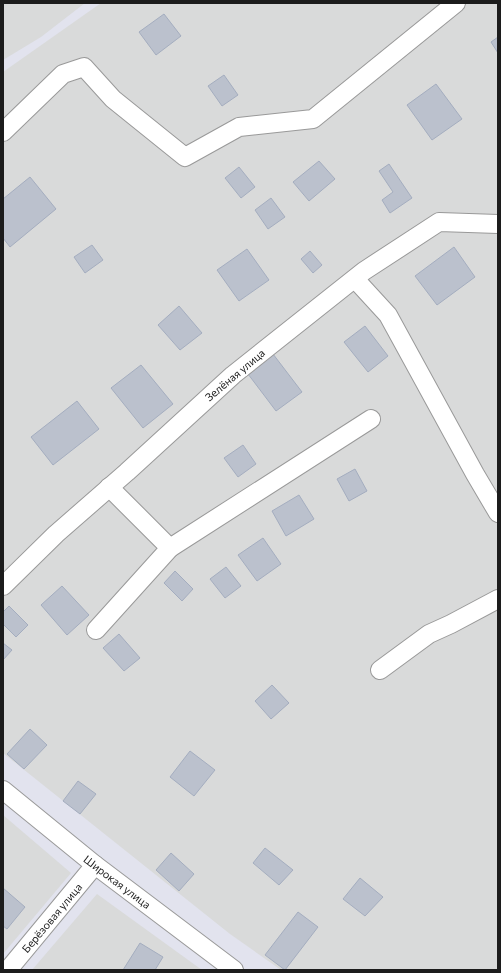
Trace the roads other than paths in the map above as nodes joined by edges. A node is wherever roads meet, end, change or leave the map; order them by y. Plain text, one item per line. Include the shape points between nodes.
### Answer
1 (456, 3) edge
2 (3, 132) edge
3 (498, 224) edge
4 (355, 279) junction
5 (371, 419) dead end
6 (109, 487) junction
7 (498, 513) edge
8 (170, 548) junction
9 (3, 586) edge
10 (498, 599) edge
11 (96, 630) dead end
12 (380, 670) dead end
13 (3, 790) edge
14 (95, 866) junction
15 (8, 970) edge
16 (234, 970) edge

1 - 2 street via 313,119 239,127 185,157 113,98 84,67 63,74
3 - 4 street, Зелёная улица via 439,222
4 - 6 street, Зелёная улица via 233,375
4 - 7 street via 388,315
5 - 8 street
6 - 8 street
6 - 9 street, Зелёная улица
8 - 11 street
10 - 12 street via 429,634
13 - 14 street, Широкая улица
14 - 15 street, Берёзовая улица
14 - 16 street, Широкая улица

